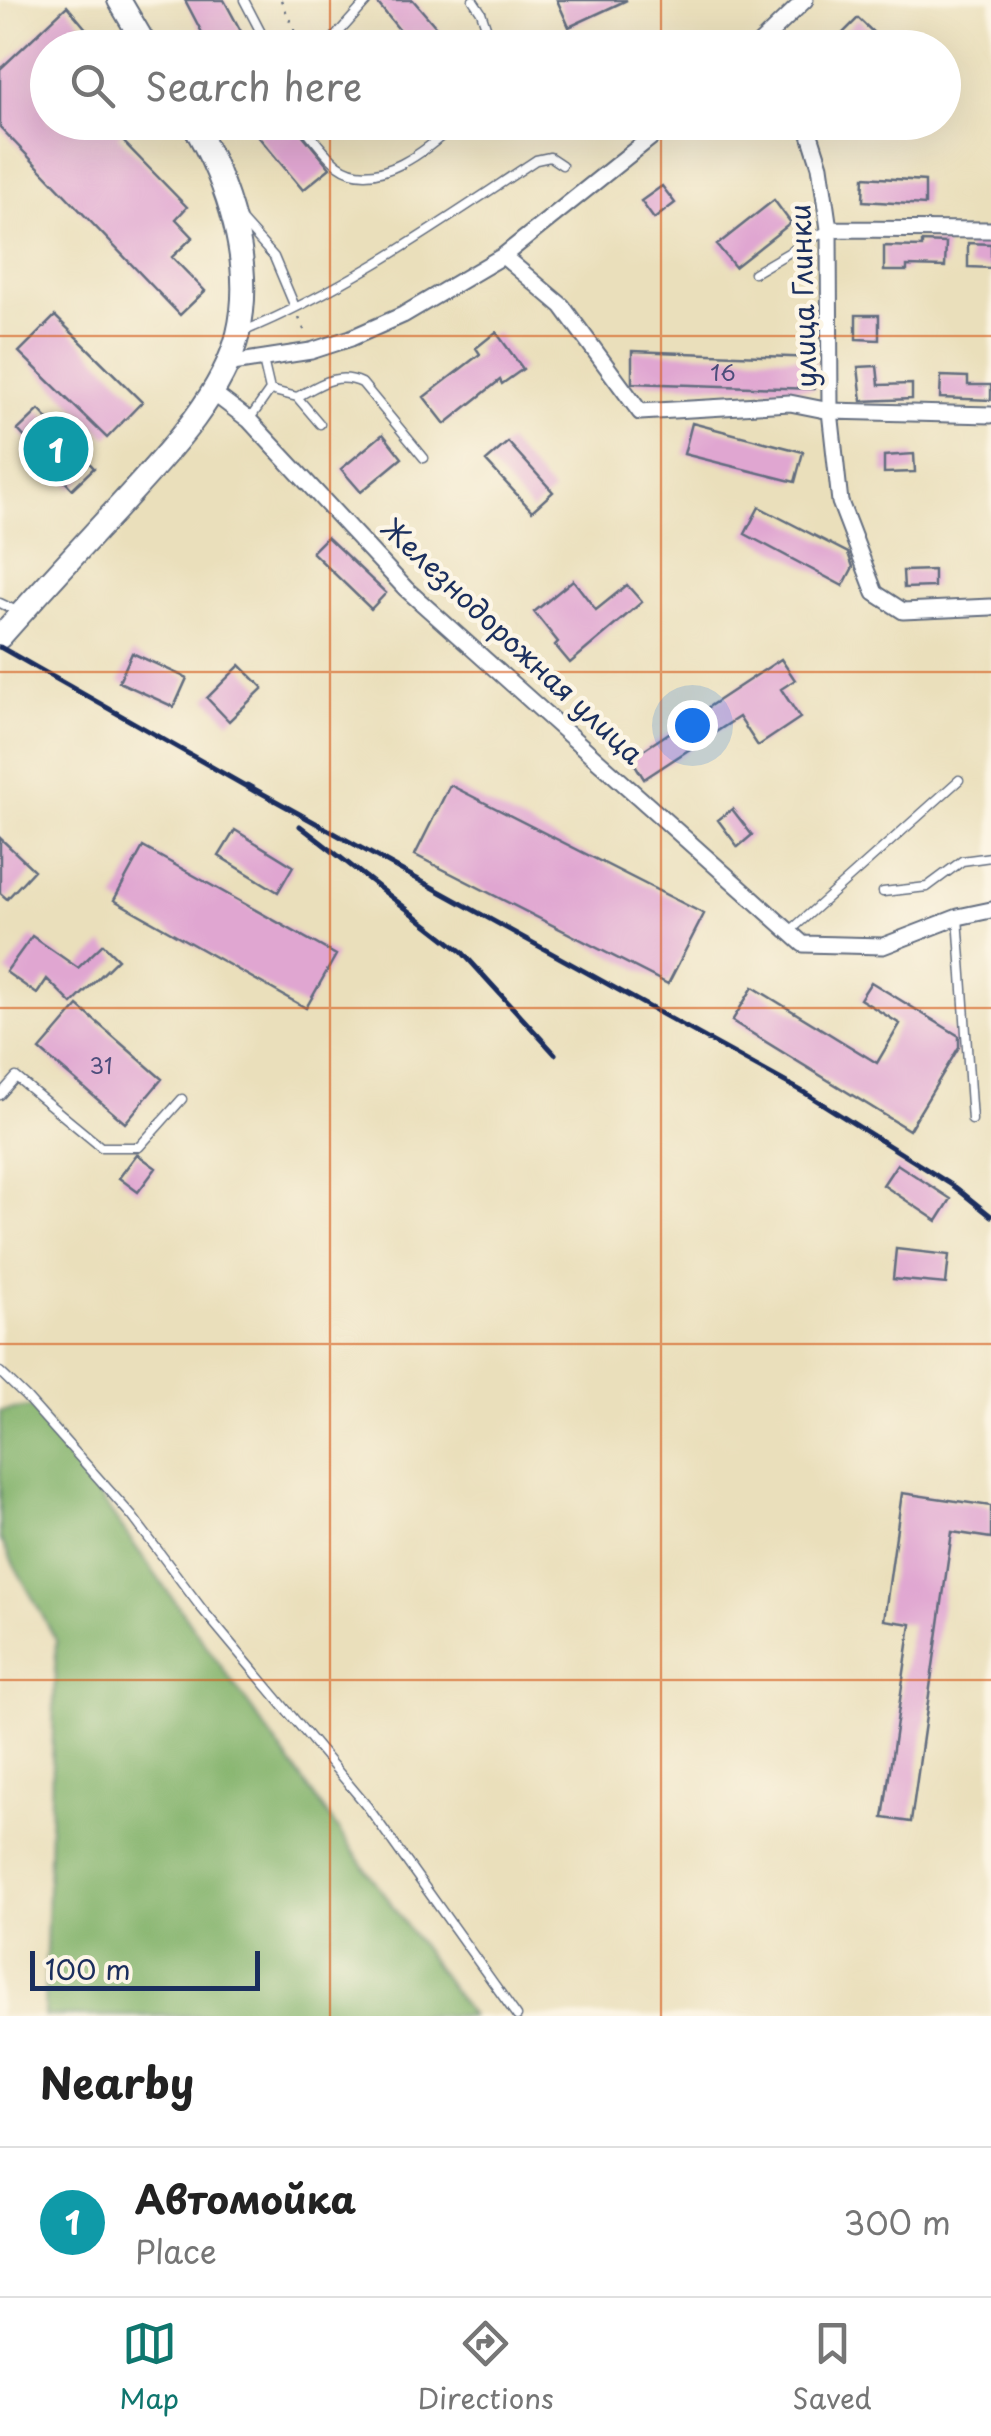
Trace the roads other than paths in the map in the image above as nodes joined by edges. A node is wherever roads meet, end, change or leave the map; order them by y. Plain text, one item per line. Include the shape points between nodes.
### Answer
1 (119, 0) edge
2 (244, 0) edge
3 (368, 0) edge
4 (473, 0) edge
5 (804, 0) edge
6 (136, 30) edge
7 (260, 30) edge
8 (341, 30) edge
9 (487, 30) edge
10 (774, 30) edge
11 (206, 140) edge
12 (316, 140) edge
13 (438, 140) edge
14 (648, 140) edge
15 (812, 140) edge
16 (562, 165) dead end
17 (231, 209) junction
18 (829, 229) junction
19 (991, 230) edge
20 (503, 256) junction
21 (754, 273) dead end
22 (294, 308) junction
23 (238, 334) junction
24 (262, 360) junction
25 (226, 364) junction
26 (270, 390) junction
27 (212, 392) junction
28 (297, 397) junction
29 (830, 411) junction
30 (991, 415) edge
31 (249, 420) junction
32 (320, 424) dead end
33 (424, 458) dead end
34 (991, 607) edge
35 (10, 608) edge
36 (0, 637) edge
37 (960, 780) dead end
38 (991, 857) edge
39 (883, 892) dead end
40 (991, 910) edge
41 (958, 917) junction
42 (789, 932) junction
43 (0, 1096) edge
44 (182, 1099) dead end
45 (972, 1120) dead end
46 (0, 1372) edge
47 (516, 2016) edge

1 - 6 main road
2 - 7 lane
3 - 8 lane
4 - 9 lane
5 - 10 street
11 - 17 main road
12 - 13 lane via 356,173 395,167
14 - 20 street
15 - 18 street, улица Глинки
16 - 22 lane via 536,160
17 - 22 lane via 274,257
17 - 23 main road via 240,252
18 - 19 street
18 - 21 lane
18 - 29 street, улица Глинки
20 - 24 street via 351,338
20 - 29 street, улица Глинки via 562,306 640,412 790,403
22 - 23 lane
23 - 25 main road
24 - 25 street
24 - 26 lane
25 - 27 main road
26 - 28 lane
26 - 31 lane
27 - 31 street, Железнодорожная улица
27 - 35 main road via 164,457
28 - 32 lane
28 - 33 lane via 348,377 362,384
29 - 30 street, улица Глинки
29 - 34 street, улица Глинки via 840,502 875,594 903,612
31 - 42 street, Железнодорожная улица via 406,589
35 - 36 main road
37 - 42 lane
38 - 39 lane via 962,861 926,887
40 - 41 street, Железнодорожная улица
41 - 42 street, Железнодорожная улица via 883,946 803,944
41 - 45 lane
43 - 44 lane via 16,1077 101,1147 140,1147
46 - 47 lane via 132,1516 367,1806

